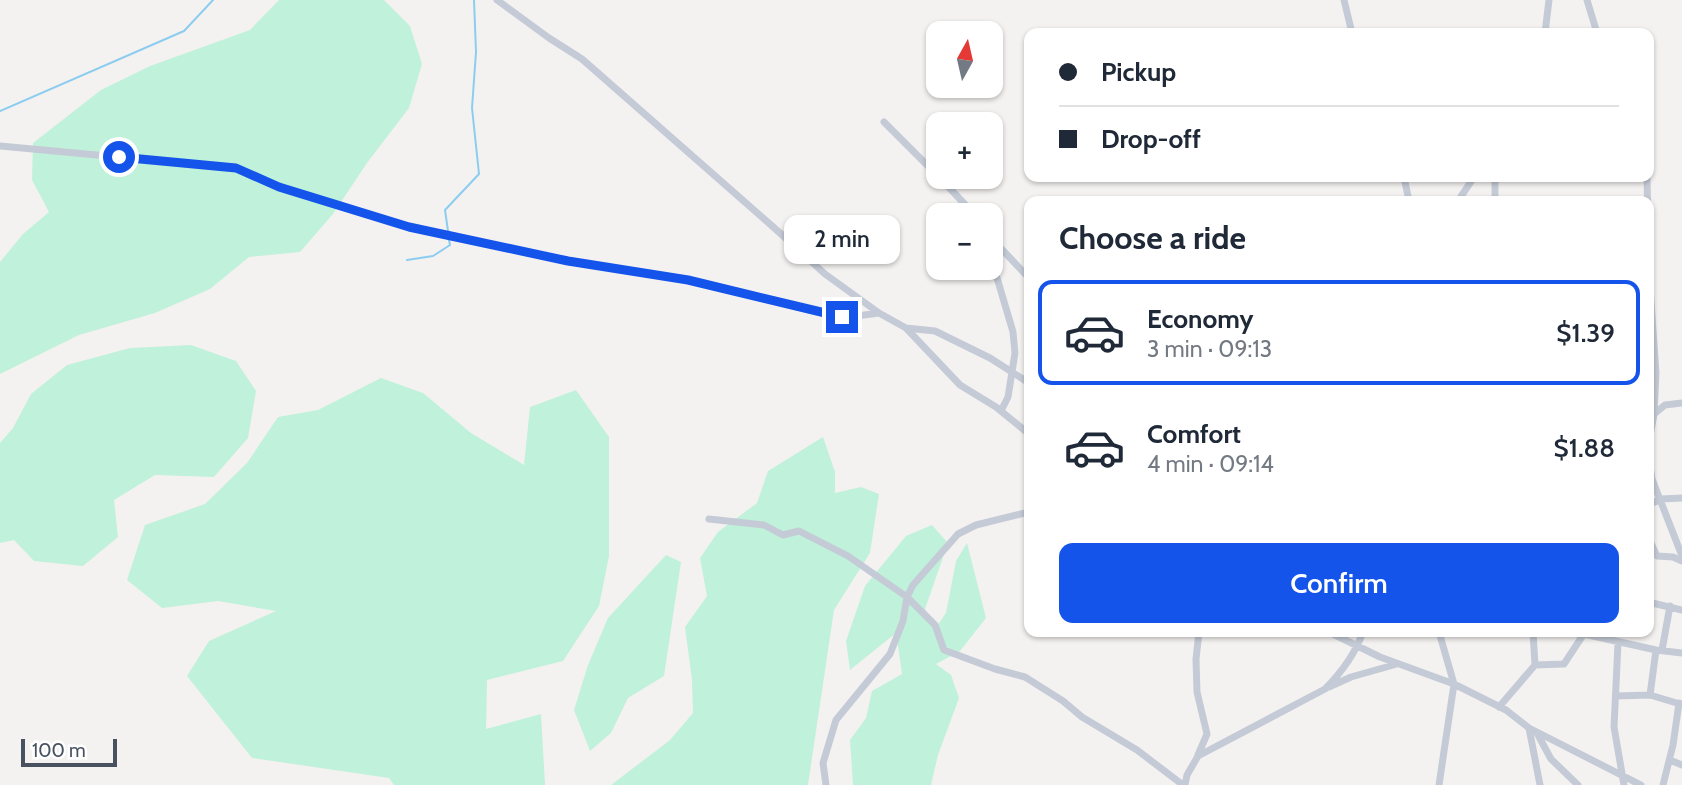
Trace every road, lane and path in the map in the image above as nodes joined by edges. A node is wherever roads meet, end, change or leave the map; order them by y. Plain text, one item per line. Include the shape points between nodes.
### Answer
1 (497, 0) edge
2 (1344, 0) edge
3 (1549, 0) edge
4 (1587, 0) edge
5 (1351, 28) edge
6 (1546, 28) edge
7 (1596, 28) edge
8 (884, 122) dead end
9 (0, 146) edge
10 (926, 164) edge
11 (950, 189) edge
12 (964, 203) edge
13 (1003, 250) edge
14 (1024, 273) edge
15 (998, 280) edge
16 (879, 313) junction
17 (906, 328) junction
18 (1654, 345) edge
19 (1014, 373) junction
20 (1024, 380) edge
21 (1681, 404) edge
22 (1002, 411) junction
23 (1654, 414) joint
24 (1024, 430) edge
25 (1654, 483) edge
26 (1682, 498) edge
27 (1661, 499) junction
28 (1654, 502) edge
29 (1024, 513) edge
30 (709, 519) dead end
31 (1654, 550) edge
32 (1682, 558) edge
33 (906, 597) junction
34 (1654, 603) edge
35 (1670, 606) junction
36 (1682, 610) edge
37 (1198, 637) edge
38 (1339, 637) edge
39 (1361, 637) edge
40 (1440, 637) edge
41 (1533, 637) edge
42 (1581, 637) edge
43 (1598, 637) edge
44 (1618, 643) junction
45 (1358, 647) junction
46 (1659, 650) junction
47 (1682, 653) edge
48 (1399, 664) junction
49 (1535, 665) junction
50 (1454, 684) junction
51 (1325, 689) junction
52 (1616, 695) junction
53 (1650, 695) junction
54 (1680, 704) edge
55 (1499, 707) junction
56 (1529, 728) junction
57 (1537, 732) junction
58 (1198, 756) junction
59 (1670, 760) junction
60 (1682, 765) edge
61 (1623, 776) junction
62 (826, 785) edge
63 (1184, 785) edge
64 (1439, 785) edge
65 (1540, 785) edge
66 (1578, 785) edge
67 (1624, 785) edge
68 (1641, 785) edge
69 (1663, 785) edge

1 - 16 street via 582,59 798,252
2 - 5 street
3 - 6 street
4 - 7 street
8 - 10 street
9 - 16 street via 236,168 279,187 409,227 568,261 688,280 842,317
11 - 12 street
13 - 14 street
15 - 19 street via 1013,332
16 - 17 street
17 - 19 street via 935,331
17 - 22 street via 955,381
18 - 23 street
19 - 20 street
19 - 22 street
21 - 23 street via 1665,405
22 - 24 street
25 - 27 street
26 - 27 street
27 - 28 street
27 - 32 street
29 - 33 street via 958,534
30 - 33 street via 764,525 783,536 799,531 848,556
31 - 32 street via 1657,556
33 - 62 street via 903,621 890,654 836,720 823,763
33 - 63 street via 935,625 944,650 1025,677
34 - 35 street
35 - 36 street
35 - 46 street
37 - 58 street via 1196,692 1206,734
38 - 45 street
39 - 45 street
40 - 50 street
41 - 49 street
42 - 49 street via 1564,664
43 - 44 street
44 - 46 street
44 - 52 street
45 - 48 street
45 - 51 street
46 - 47 street
46 - 53 street
48 - 50 street
48 - 51 street
49 - 55 street
50 - 55 street
50 - 64 street
51 - 58 street
52 - 53 street
52 - 61 street via 1614,727
53 - 54 street
54 - 59 street
55 - 56 street
56 - 57 street
56 - 65 street
57 - 61 street
57 - 66 street via 1551,758
58 - 63 street
59 - 60 street
59 - 69 street
61 - 67 street
61 - 68 street

